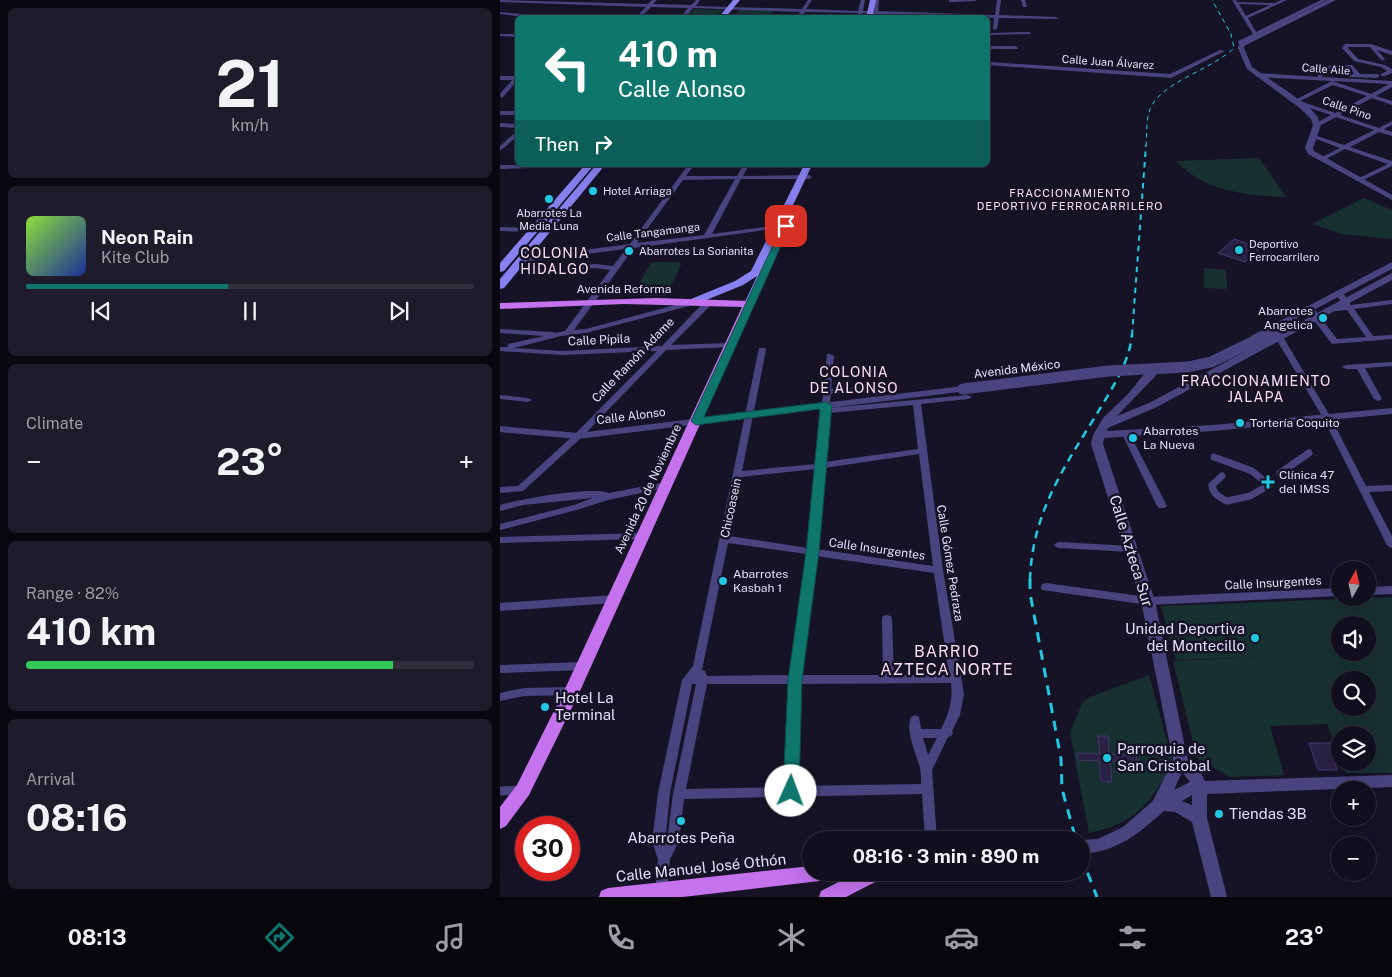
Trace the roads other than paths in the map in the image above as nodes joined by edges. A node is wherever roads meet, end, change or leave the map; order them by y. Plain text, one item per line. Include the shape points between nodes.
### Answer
1 (654, 0) edge
2 (674, 0) edge
3 (698, 0) edge
4 (737, 0) edge
5 (743, 0) edge
6 (810, 0) edge
7 (863, 0) edge
8 (867, 0) edge
9 (872, 0) edge
10 (877, 0) edge
11 (975, 0) edge
12 (999, 0) edge
13 (1286, 0) edge
14 (1326, 0) edge
15 (500, 1) edge
16 (951, 1) edge
17 (1235, 1) edge
18 (1278, 4) junction
19 (648, 6) junction
20 (666, 7) junction
21 (691, 8) junction
22 (732, 9) junction
23 (802, 12) junction
24 (500, 13) edge
25 (522, 15) edge
26 (640, 15) edge
27 (685, 15) edge
28 (725, 15) edge
29 (729, 15) edge
30 (800, 15) edge
31 (867, 15) edge
32 (949, 15) edge
33 (990, 16) edge
34 (996, 16) junction
35 (1056, 18) dead end
36 (1245, 18) junction
37 (995, 29) dead end
38 (1029, 33) dead end
39 (990, 34) edge
40 (1255, 34) junction
41 (501, 36) edge
42 (515, 36) edge
43 (994, 41) dead end
44 (1343, 42) dead end
45 (1354, 44) junction
46 (1241, 45) junction
47 (1371, 46) junction
48 (990, 48) edge
49 (1015, 48) dead end
50 (1222, 51) dead end
51 (1392, 54) edge
52 (1382, 59) junction
53 (990, 64) edge
54 (1376, 65) junction
55 (1341, 66) junction
56 (1392, 71) edge
57 (1346, 74) junction
58 (1258, 75) junction
59 (1358, 75) junction
60 (1320, 76) junction
61 (500, 78) edge
62 (515, 78) edge
63 (1381, 78) junction
64 (515, 80) edge
65 (1332, 83) junction
66 (1392, 83) edge
67 (501, 96) edge
68 (1372, 96) junction
69 (1296, 101) junction
70 (1392, 102) edge
71 (500, 113) edge
72 (515, 113) edge
73 (1336, 115) junction
74 (1392, 122) edge
75 (1317, 125) junction
76 (500, 126) edge
77 (515, 126) edge
78 (1379, 130) junction
79 (1392, 134) edge
80 (515, 135) edge
81 (1314, 136) junction
82 (1345, 146) junction
83 (500, 149) edge
84 (1322, 159) junction
85 (1392, 163) edge
86 (500, 167) edge
87 (515, 167) edge
88 (588, 167) edge
89 (600, 167) edge
90 (689, 167) edge
91 (745, 167) edge
92 (808, 167) edge
93 (814, 167) edge
94 (739, 177) junction
95 (806, 177) junction
96 (681, 178) junction
97 (1359, 180) junction
98 (1392, 197) edge
99 (782, 227) junction
100 (503, 229) edge
101 (534, 230) junction
102 (500, 235) edge
103 (707, 236) junction
104 (633, 245) junction
105 (523, 260) junction
106 (1392, 265) edge
107 (571, 268) dead end
108 (500, 269) edge
109 (616, 269) junction
110 (1379, 272) junction
111 (1390, 276) edge
112 (500, 286) edge
113 (695, 301) junction
114 (1345, 301) junction
115 (590, 302) junction
116 (709, 302) junction
117 (1389, 303) edge
118 (749, 304) junction
119 (500, 306) edge
120 (1313, 312) junction
121 (1392, 312) edge
122 (500, 331) edge
123 (526, 332) junction
124 (1282, 332) junction
125 (565, 334) junction
126 (1392, 337) edge
127 (1371, 339) junction
128 (730, 345) junction
129 (662, 348) junction
130 (500, 349) edge
131 (762, 350) dead end
132 (830, 356) dead end
133 (1392, 364) edge
134 (1360, 366) junction
135 (1346, 367) dead end
136 (873, 390) dead end
137 (827, 392) junction
138 (966, 393) junction
139 (1132, 396) junction
140 (500, 397) edge
141 (884, 399) joint
142 (1378, 399) dead end
143 (528, 400) dead end
144 (917, 402) junction
145 (1153, 405) junction
146 (826, 408) junction
147 (1392, 411) edge
148 (750, 414) junction
149 (1326, 416) junction
150 (696, 421) junction
151 (500, 429) edge
152 (1101, 431) junction
153 (1126, 434) junction
154 (578, 436) junction
155 (922, 451) junction
156 (1309, 453) dead end
157 (1214, 457) dead end
158 (820, 466) junction
159 (1280, 473) dead end
160 (738, 474) junction
161 (1222, 476) dead end
162 (666, 485) junction
163 (1392, 488) edge
164 (520, 489) junction
165 (1364, 489) junction
166 (500, 490) edge
167 (615, 495) junction
168 (523, 502) junction
169 (1162, 506) dead end
170 (500, 508) edge
171 (500, 527) edge
172 (642, 536) junction
173 (724, 539) junction
174 (1390, 539) edge
175 (500, 540) edge
176 (1059, 546) dead end
177 (1131, 549) junction
178 (812, 552) junction
179 (938, 570) junction
180 (1046, 587) dead end
181 (1392, 590) edge
182 (1376, 591) edge
183 (1331, 592) edge
184 (613, 599) junction
185 (1148, 601) junction
186 (500, 607) edge
187 (888, 619) dead end
188 (582, 666) junction
189 (698, 667) junction
190 (500, 669) edge
191 (703, 679) junction
192 (956, 679) junction
193 (688, 680) junction
194 (795, 680) junction
195 (889, 680) junction
196 (572, 690) junction
197 (500, 698) edge
198 (915, 720) dead end
199 (947, 733) junction
200 (916, 734) junction
201 (1180, 760) junction
202 (926, 770) junction
203 (1392, 781) edge
204 (1200, 787) junction
205 (927, 789) junction
206 (523, 790) junction
207 (500, 791) edge
208 (791, 791) junction
209 (679, 794) junction
210 (1159, 806) junction
211 (1199, 818) junction
212 (500, 821) edge
213 (929, 831) edge
214 (1090, 846) edge
215 (664, 859) junction
216 (802, 876) edge
217 (859, 881) edge
218 (665, 894) edge
219 (608, 897) edge
220 (828, 897) edge
221 (1219, 897) edge

1 - 19 street
2 - 20 street
3 - 21 street
4 - 22 main road
5 - 22 main road
6 - 23 street
7 - 31 street
8 - 31 main road
9 - 31 main road
10 - 31 street
11 - 16 street
12 - 34 street
13 - 18 street
14 - 40 street
14 - 46 street
15 - 19 street
16 - 32 street
17 - 18 street
17 - 36 street
18 - 36 street
19 - 20 street
19 - 26 street
20 - 21 street
21 - 22 street
21 - 27 street
22 - 23 street
22 - 28 main road
22 - 29 main road
23 - 30 street
23 - 31 street
24 - 25 street
33 - 34 street
34 - 35 street
34 - 37 street
36 - 40 street
38 - 39 street
40 - 46 street via 1240,42
41 - 42 street
43 - 48 street
44 - 45 street
45 - 47 street
45 - 54 street via 1345,48 1353,58
46 - 58 street via 1247,65
47 - 51 street
47 - 52 street
48 - 49 street
50 - 53 street, Calle Juan Álvarez via 1171,76
51 - 52 street
52 - 54 street
54 - 56 street
55 - 57 street
55 - 59 street via 1352,67
55 - 60 street via 1317,67
56 - 63 street
57 - 59 street
57 - 60 street
58 - 60 street, Calle Aile
58 - 69 street
59 - 63 street
60 - 63 street, Calle Aile
60 - 65 street
61 - 62 street
63 - 66 street
64 - 67 street
65 - 68 street
65 - 69 street
66 - 68 street
68 - 70 street
68 - 73 street
69 - 73 street, Calle Pino
69 - 75 street
71 - 72 street
73 - 75 street
73 - 78 street, Calle Pino
74 - 78 street
75 - 81 street
76 - 77 street
78 - 79 street, Calle Pino
78 - 82 street
80 - 83 street
81 - 82 street
81 - 84 street via 1309,150
82 - 84 street
82 - 85 street
84 - 97 street
85 - 97 street
86 - 87 street
88 - 101 main road
89 - 105 main road
90 - 96 street
91 - 94 street
92 - 95 main road, Avenida 20 de Noviembre
93 - 95 main road, Avenida 20 de Noviembre
94 - 95 street
94 - 96 street
94 - 103 street
95 - 99 main road, Avenida 20 de Noviembre
96 - 104 street
97 - 98 street
99 - 103 street, Calle Tangamanga
99 - 113 main road, Avenida 20 de Noviembre via 750,277
99 - 118 main road, Avenida 20 de Noviembre
100 - 101 street
100 - 102 street
101 - 108 main road
103 - 104 street, Calle Tangamanga
104 - 105 street, Calle Tangamanga
104 - 109 street
105 - 112 main road
106 - 110 street, Avenida México
107 - 109 street via 595,266
109 - 115 street
110 - 111 street
110 - 114 street, Avenida México
111 - 114 street, Avenida México
113 - 115 main road, Avenida Reforma
113 - 116 main road, Avenida Reforma
113 - 125 street
114 - 117 street
114 - 120 street, Avenida México
114 - 120 street, Avenida México
114 - 127 street
115 - 119 main road, Avenida Reforma
115 - 125 street
116 - 118 main road, Avenida Reforma
116 - 129 street, Calle Ramón Adame
117 - 121 street
118 - 128 main road, Avenida 20 de Noviembre
120 - 124 street, Avenida México
120 - 124 street, Avenida México
120 - 127 street via 1335,342
120 - 139 street, Avenida México via 1221,354 1157,367
122 - 123 street
123 - 125 street
123 - 130 street
124 - 138 street, Avenida México, bridge via 1211,362 1188,367 1108,372
124 - 145 street, Avenida México
124 - 149 street
125 - 130 street
126 - 127 street
128 - 129 street, Calle Pípila
128 - 150 main road, Avenida 20 de Noviembre
129 - 130 street, Calle Pípila via 562,353
129 - 154 street, Calle Ramón Adame
131 - 148 street, Chicoasein
132 - 137 street
133 - 134 street
134 - 135 street
134 - 142 street
136 - 137 street
137 - 146 street
138 - 141 street, Avenida México
138 - 144 street, Calle Alonso
139 - 145 street via 1141,405
139 - 152 street, Avenida México via 1107,420
140 - 143 street
141 - 146 street, Calle Alonso
144 - 146 street, Calle Alonso
144 - 155 street, Calle Gómez Pedraza
145 - 152 street, Avenida México
146 - 148 street, Calle Alonso
146 - 158 street
147 - 149 street
148 - 150 street, Calle Alonso
148 - 160 street, Chicoasein
149 - 153 street
149 - 165 street
150 - 154 street, Calle Alonso
150 - 162 main road, Avenida 20 de Noviembre
151 - 154 street, Calle Alonso
152 - 153 street
152 - 177 street, Calle Azteca Sur via 1097,444
153 - 169 street
154 - 164 street, Calle Ramón Adame
155 - 158 street
155 - 179 street, Calle Gómez Pedraza
156 - 159 street
157 - 161 street via 1252,471 1269,485 1250,495 1227,501 1212,490 1212,485
158 - 160 street
158 - 178 street
160 - 173 street, Chicoasein
162 - 167 street
162 - 172 main road, Avenida 20 de Noviembre
163 - 165 street
164 - 166 street
164 - 168 street
165 - 174 street
167 - 168 street
167 - 171 street
168 - 170 street
172 - 175 street
172 - 184 main road, Avenida 20 de Noviembre
173 - 178 street, Calle Insurgentes
173 - 189 street, Chicoasein
176 - 177 street
177 - 185 street, Calle Azteca Sur
178 - 179 street, Calle Insurgentes
178 - 194 street
179 - 192 street, Calle Gómez Pedraza
180 - 185 street, Calle Insurgentes
181 - 182 street
183 - 185 street, Calle Insurgentes
184 - 186 street
184 - 188 main road, Avenida 20 de Noviembre
185 - 201 street, Calle Azteca Sur
187 - 195 street
188 - 190 street
188 - 196 main road, Avenida 20 de Noviembre
189 - 191 street
189 - 193 street, Chicoasein
191 - 193 street
191 - 194 street
191 - 209 street, Chicoasein
192 - 195 street
192 - 199 street, Calle Gómez Pedraza via 957,703
193 - 215 street, Chicoasein via 664,793 658,842
194 - 195 street
194 - 208 street
196 - 197 street via 524,692
196 - 206 main road, Avenida 20 de Noviembre
198 - 200 street
199 - 200 street
199 - 202 street, Calle Gómez Pedraza
200 - 202 street
201 - 204 street, Calle Azteca Sur via 1195,776
201 - 210 street
202 - 205 street
203 - 204 street
204 - 210 street via 1190,788
204 - 211 street
205 - 208 street
205 - 213 street
206 - 207 street
206 - 212 main road, Avenida 20 de Noviembre
208 - 209 street
209 - 215 street, Chicoasein via 673,841
210 - 211 street via 1168,803 1183,807
210 - 214 street via 1129,832 1099,846
211 - 221 street
215 - 218 street, Chicoasein
216 - 218 main road, Calle Manuel José Othón
217 - 220 main road
218 - 219 main road, Calle Manuel José Othón

